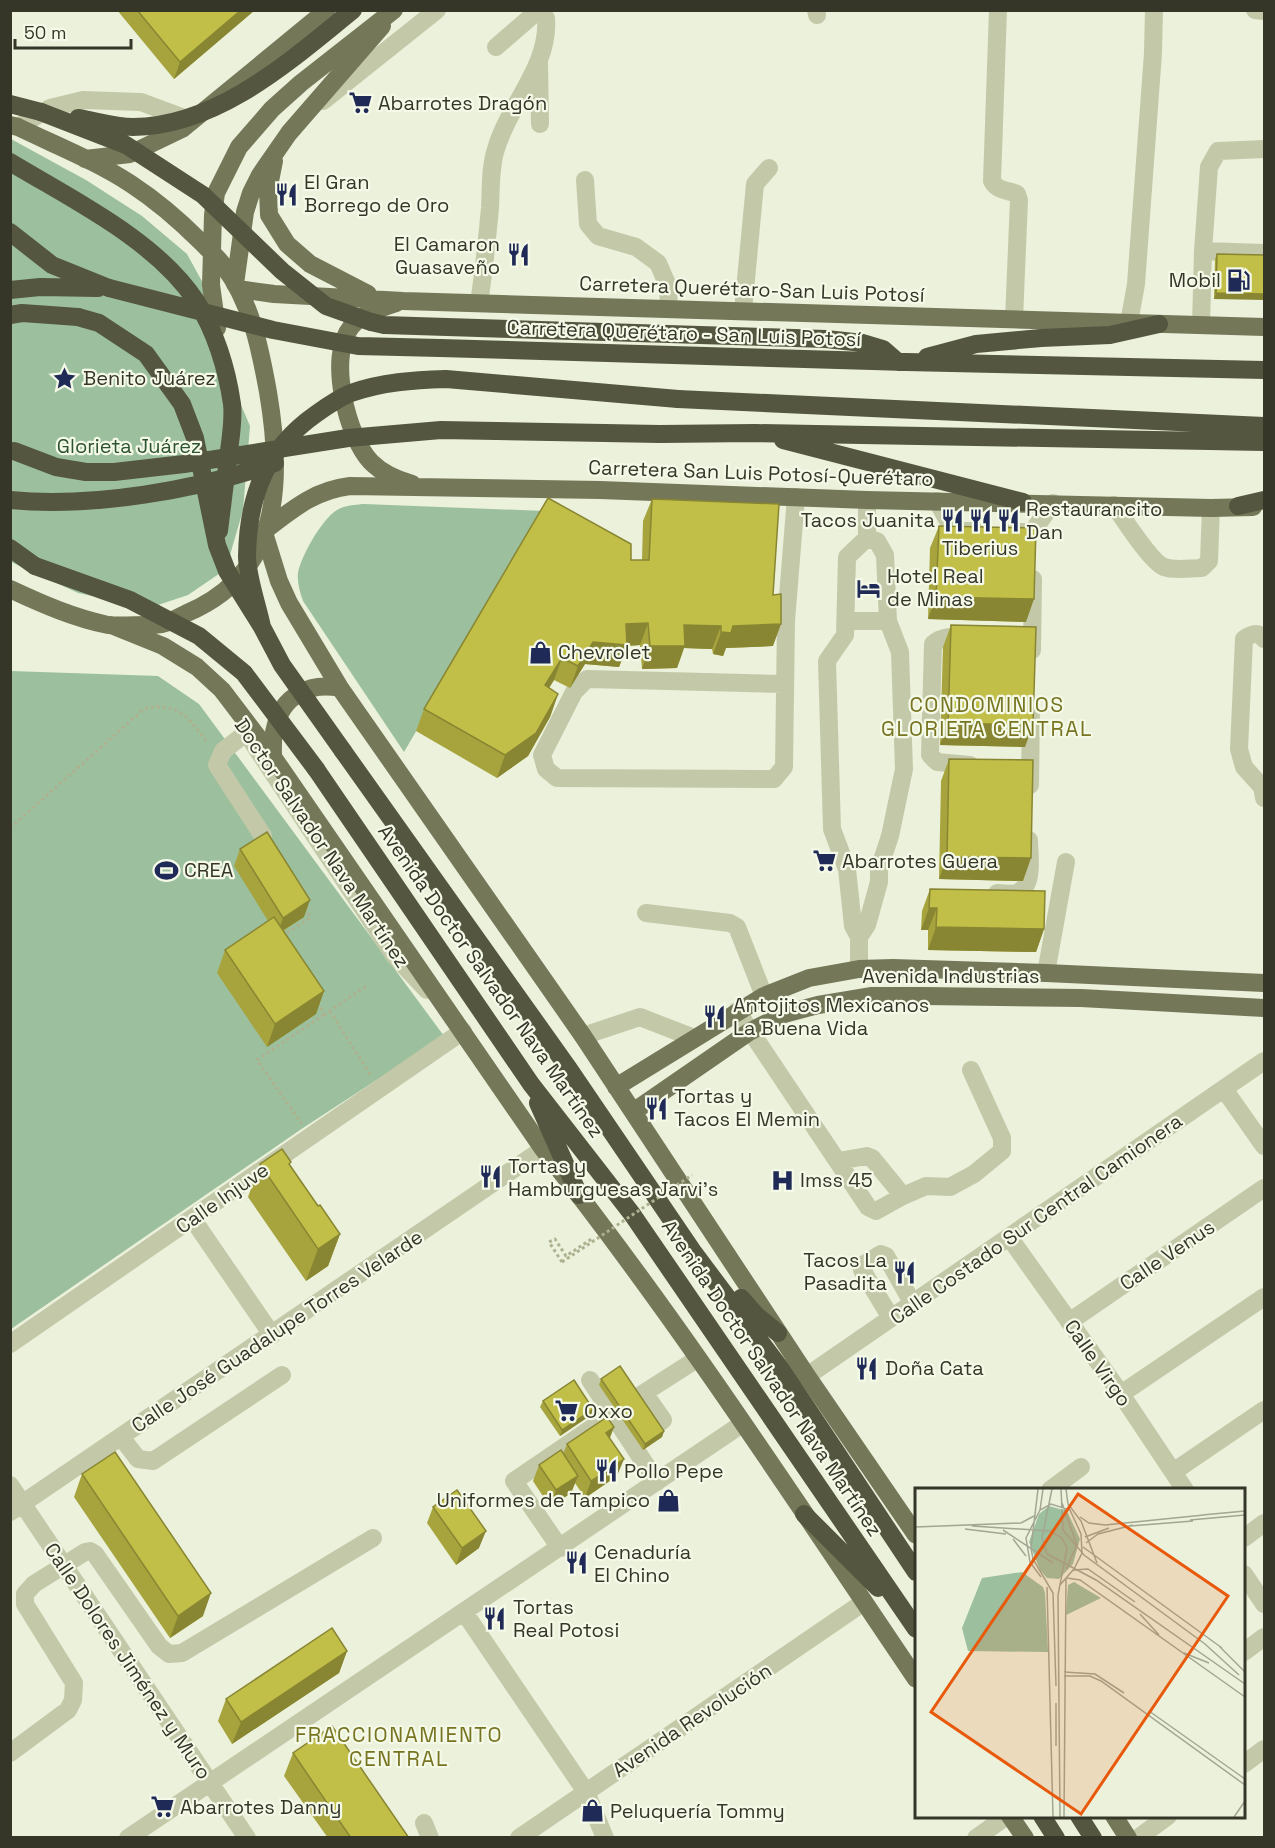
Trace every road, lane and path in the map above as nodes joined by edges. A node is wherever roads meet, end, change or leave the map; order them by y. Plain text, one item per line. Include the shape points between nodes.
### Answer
1 (327, 10) edge
2 (353, 10) edge
3 (394, 10) edge
4 (437, 10) edge
5 (998, 10) edge
6 (1154, 10) edge
7 (1255, 10) edge
8 (1264, 11) edge
9 (496, 47) dead end
10 (539, 61) junction
11 (10, 104) edge
12 (41, 112) junction
13 (307, 113) junction
14 (194, 122) junction
15 (14, 124) edge
16 (540, 124) dead end
17 (1264, 149) edge
18 (276, 151) junction
19 (85, 159) junction
20 (10, 162) edge
21 (770, 168) dead end
22 (585, 180) dead end
23 (10, 232) edge
24 (1203, 251) junction
25 (1264, 253) edge
26 (237, 286) junction
27 (109, 288) junction
28 (10, 290) edge
29 (375, 298) junction
30 (403, 301) junction
31 (479, 303) junction
32 (669, 309) junction
33 (743, 311) junction
34 (10, 315) edge
35 (1014, 319) junction
36 (1129, 322) junction
37 (1159, 324) junction
38 (1201, 325) junction
39 (1264, 327) edge
40 (222, 360) junction
41 (902, 362) junction
42 (1264, 370) edge
43 (1264, 426) edge
44 (755, 433) junction
45 (348, 438) junction
46 (1264, 442) edge
47 (10, 448) edge
48 (423, 488) junction
49 (796, 497) junction
50 (10, 500) edge
51 (867, 500) junction
52 (1264, 500) edge
53 (937, 501) junction
54 (1023, 502) junction
55 (1053, 503) junction
56 (1114, 505) junction
57 (1238, 506) junction
58 (1264, 507) edge
59 (1211, 508) junction
60 (267, 532) junction
61 (1032, 532) junction
62 (867, 538) junction
63 (217, 545) junction
64 (10, 548) edge
65 (10, 560) edge
66 (35, 566) junction
67 (10, 589) edge
68 (846, 621) junction
69 (888, 621) junction
70 (111, 625) junction
71 (262, 627) junction
72 (989, 637) edge
73 (1011, 637) edge
74 (1032, 637) junction
75 (1264, 639) edge
76 (1032, 670) edge
77 (785, 684) junction
78 (340, 688) junction
79 (1031, 692) edge
80 (249, 731) junction
81 (220, 758) junction
82 (269, 760) junction
83 (983, 766) edge
84 (1264, 790) edge
85 (1030, 803) edge
86 (1029, 824) edge
87 (10, 828) edge
88 (263, 836) edge
89 (1066, 862) dead end
90 (879, 868) junction
91 (847, 869) junction
92 (982, 894) edge
93 (305, 903) edge
94 (646, 913) dead end
95 (859, 938) junction
96 (278, 939) edge
97 (860, 969) junction
98 (1046, 973) junction
99 (1068, 974) junction
100 (1264, 983) edge
101 (366, 986) dead end
102 (311, 995) edge
103 (765, 996) junction
104 (1004, 997) junction
105 (1264, 1008) edge
106 (330, 1011) junction
107 (737, 1011) junction
108 (325, 1014) junction
109 (458, 1024) junction
110 (749, 1032) junction
111 (583, 1036) junction
112 (694, 1038) junction
113 (1264, 1061) edge
114 (971, 1070) dead end
115 (363, 1082) dead end
116 (531, 1084) junction
117 (616, 1087) junction
118 (1224, 1089) junction
119 (633, 1112) junction
120 (311, 1118) dead end
121 (1264, 1146) edge
122 (543, 1149) junction
123 (838, 1161) junction
124 (692, 1175) dead end
125 (1264, 1188) edge
126 (579, 1195) junction
127 (903, 1196) junction
128 (192, 1218) junction
129 (604, 1230) junction
130 (1009, 1237) junction
131 (694, 1253) junction
132 (1264, 1297) edge
133 (913, 1304) junction
134 (891, 1318) junction
135 (1069, 1322) junction
136 (778, 1333) junction
137 (272, 1335) junction
138 (10, 1344) edge
139 (697, 1359) junction
140 (282, 1375) dead end
141 (807, 1377) junction
142 (590, 1380) dead end
143 (1121, 1394) junction
144 (1264, 1410) edge
145 (614, 1412) junction
146 (742, 1424) junction
147 (655, 1426) edge
148 (121, 1437) junction
149 (1081, 1467) dead end
150 (1173, 1472) junction
151 (657, 1482) junction
152 (10, 1485) edge
153 (1053, 1488) edge
154 (1184, 1488) edge
155 (17, 1508) edge
156 (804, 1514) junction
157 (1264, 1523) edge
158 (915, 1534) edge
159 (1245, 1537) edge
160 (373, 1538) dead end
161 (560, 1548) junction
162 (64, 1565) junction
163 (915, 1570) edge
164 (1245, 1576) edge
165 (864, 1602) junction
166 (1264, 1604) edge
167 (464, 1612) junction
168 (914, 1625) edge
169 (1264, 1637) edge
170 (1245, 1651) edge
171 (915, 1678) edge
172 (1264, 1749) edge
173 (10, 1753) edge
174 (1245, 1763) edge
175 (209, 1783) junction
176 (586, 1792) junction
177 (1006, 1818) edge
178 (1010, 1818) edge
179 (1043, 1818) edge
180 (1080, 1818) edge
181 (1091, 1818) edge
182 (1115, 1818) edge
183 (1165, 1818) edge
184 (128, 1838) edge
185 (247, 1838) edge
186 (519, 1838) edge
187 (606, 1838) edge
188 (976, 1838) edge
189 (1024, 1838) edge
190 (1056, 1838) edge
191 (1094, 1838) edge
192 (1101, 1838) edge
193 (1128, 1838) edge
194 (1137, 1838) edge

1 - 14 main road
2 - 12 highway, bridge via 279,70 177,123 131,127
3 - 13 main road
3 - 40 main road, bridge via 272,109 239,147 216,193 211,285
4 - 13 street
5 - 35 street via 992,181 1000,189 1017,194 1019,200
6 - 36 street via 1136,284
7 - 8 street
9 - 10 street via 540,12 546,18 548,35
10 - 16 street
10 - 31 street via 496,149
11 - 12 highway
12 - 41 highway, bridge via 126,145 203,195 282,271 327,306 371,322 826,339 883,349
13 - 18 main road
14 - 15 street via 141,102 83,100 50,108
14 - 19 main road via 130,154
15 - 19 main road
17 - 24 street via 1218,151 1209,167
18 - 26 main road via 260,175 244,212
18 - 29 main road via 268,191 269,215 287,244 310,264
19 - 26 main road via 130,184 177,218 222,264
20 - 40 highway, bridge via 134,239 162,261 196,301
21 - 33 street via 755,184
22 - 32 street via 588,224 598,236 636,247 658,263 668,286
23 - 27 highway via 52,265
24 - 25 street
24 - 38 street
26 - 29 main road, Carretera Querétaro-San Luis Potosí via 274,294
26 - 60 main road via 254,327 272,415 274,492
27 - 28 highway via 40,286
27 - 41 highway, Carretera Querétaro - San Luis Potosí, bridge via 273,330 358,346
29 - 30 main road, Carretera Querétaro-San Luis Potosí
30 - 31 main road, Carretera Querétaro-San Luis Potosí
30 - 48 main road via 369,312 352,326 344,339 341,356 342,384 353,433 371,462 400,480
31 - 32 main road, Carretera Querétaro-San Luis Potosí
32 - 33 main road, Carretera Querétaro-San Luis Potosí
33 - 35 main road, Carretera Querétaro-San Luis Potosí
34 - 63 highway, Avenida Doctor Salvador Nava Martínez, bridge via 78,317 99,323 146,354 182,404 195,438
35 - 36 main road, Carretera Querétaro-San Luis Potosí
36 - 37 main road, Carretera Querétaro-San Luis Potosí
37 - 38 main road, Carretera Querétaro-San Luis Potosí
37 - 41 highway via 1110,335 976,344
38 - 39 main road, Carretera Querétaro-San Luis Potosí
40 - 63 highway, bridge via 232,405
41 - 42 highway, Carretera Querétaro - San Luis Potosí
43 - 71 highway, bridge via 678,399 446,379 377,386 343,397 304,422 272,457 251,510 247,558
44 - 45 highway, bridge via 441,429
44 - 46 highway
44 - 54 highway
45 - 47 highway, bridge via 114,472 56,467
45 - 50 highway, bridge via 266,466 181,488 58,502
48 - 49 main road, Carretera San Luis Potosí-Querétaro
48 - 60 main road, Carretera San Luis Potosí-Querétaro via 332,489 310,497
49 - 51 main road, Carretera San Luis Potosí-Querétaro
49 - 77 street
51 - 53 main road, Carretera San Luis Potosí-Querétaro
51 - 62 street
52 - 57 highway
53 - 54 main road, Carretera San Luis Potosí-Querétaro
53 - 61 street via 958,531
54 - 55 main road, Carretera San Luis Potosí-Querétaro
55 - 56 main road, Carretera San Luis Potosí-Querétaro
55 - 61 street
56 - 59 main road, Carretera San Luis Potosí-Querétaro
56 - 59 street via 1166,568 1202,568 1209,561
57 - 58 main road, Carretera San Luis Potosí-Querétaro
57 - 59 main road, Carretera San Luis Potosí-Querétaro
60 - 70 main road via 254,560 206,606 161,624
60 - 78 main road, Avenida Doctor Salvador Nava Martínez via 279,581 289,603
61 - 74 street
62 - 68 street via 847,557
62 - 69 street via 878,541 885,555
63 - 71 highway, Avenida Doctor Salvador Nava Martínez, bridge
64 - 66 highway
65 - 66 highway
66 - 116 highway, Avenida Doctor Salvador Nava Martínez, bridge via 130,600 199,636 244,673 316,769
67 - 70 main road via 61,611
68 - 69 street
68 - 91 street via 845,636 827,661 832,830
69 - 90 street via 900,652 904,769
70 - 80 main road via 164,646 197,667 222,690
71 - 131 highway, Avenida Doctor Salvador Nava Martínez, bridge via 282,665 569,1069
72 - 83 street via 946,637 933,644 930,755 937,762
73 - 74 street
74 - 76 street
75 - 84 street via 1257,633 1244,639 1239,749 1244,767
77 - 77 street via 784,767 774,779 557,778 546,768 542,755 574,692 587,679
78 - 82 main road via 309,688 283,708
78 - 111 main road, Avenida Doctor Salvador Nava Martínez
79 - 85 street via 1024,769
80 - 81 street via 223,751
80 - 82 main road
81 - 87 path via 176,708 144,709
81 - 88 street via 217,765
82 - 109 main road
86 - 92 street via 1029,879 1024,888 1016,893
89 - 98 street
90 - 91 street
90 - 95 street via 867,926
91 - 95 street via 852,926
93 - 96 path via 310,918
94 - 103 street via 737,927
95 - 97 street
97 - 98 main road, Avenida Industrias
97 - 103 main road, Avenida Industrias via 809,978
98 - 99 main road, Avenida Industrias
99 - 100 main road, Avenida Industrias
99 - 104 main road via 1053,989
101 - 106 path
102 - 108 path
103 - 107 main road, Avenida Industrias
104 - 105 main road, Avenida Industrias
104 - 110 main road, Avenida Industrias via 872,996 784,1014
106 - 108 path
106 - 115 path via 372,1077
107 - 110 street
107 - 112 main road, Avenida Industrias
108 - 120 path via 257,1060 302,1124
109 - 122 main road
109 - 128 street, Calle Injuve
110 - 119 main road, Avenida Industrias
110 - 123 street
111 - 112 street via 640,1017
111 - 117 main road, Avenida Doctor Salvador Nava Martínez
112 - 117 main road, Avenida Industrias
113 - 118 street, Calle Costado Sur Central Camionera
114 - 127 street via 1002,1138 1002,1151 950,1187 926,1186
116 - 126 highway
116 - 168 highway, Avenida Doctor Salvador Nava Martínez via 632,1214
117 - 119 main road, Avenida Doctor Salvador Nava Martínez
118 - 121 street
118 - 130 street, Calle Costado Sur Central Camionera
119 - 136 main road, Avenida Doctor Salvador Nava Martínez
122 - 126 main road
122 - 137 street, Calle José Guadalupe Torres Velarde
123 - 127 street via 872,1158
123 - 127 street via 872,1210
124 - 129 path, bridge via 562,1262 549,1242 555,1239 566,1256
125 - 135 street, Calle Venus
126 - 129 main road
128 - 137 street
128 - 138 street, Calle Injuve
129 - 139 main road
130 - 133 street, Calle Costado Sur Central Camionera
130 - 135 street, Calle Virgo
131 - 136 highway via 717,1270 756,1315
131 - 163 highway, Avenida Doctor Salvador Nava Martínez via 781,1369
132 - 143 street
133 - 134 street, Calle Costado Sur Central Camionera
133 - 134 street via 886,1256 881,1254 863,1265 862,1270
134 - 141 street, Calle Costado Sur Central Camionera
135 - 143 street, Calle Virgo
136 - 141 main road, Avenida Doctor Salvador Nava Martínez
137 - 148 street, Calle José Guadalupe Torres Velarde
139 - 146 main road
139 - 147 street via 640,1395 663,1420
140 - 148 street via 153,1461 138,1459
141 - 158 main road, Avenida Doctor Salvador Nava Martínez
142 - 145 street
143 - 150 street, Calle Virgo
144 - 150 street
145 - 151 street
145 - 161 street via 514,1481
146 - 151 street
146 - 156 main road
148 - 155 street, Calle José Guadalupe Torres Velarde
149 - 153 street
150 - 154 street, Calle Virgo
151 - 161 street
152 - 155 street, Calle Dolores Jiménez y Muro
155 - 162 street, Calle Dolores Jiménez y Muro
156 - 165 main road
156 - 168 highway
157 - 159 street
160 - 162 street via 182,1653 169,1654 159,1646 95,1554 85,1552
161 - 167 street
162 - 173 street via 34,1584 26,1594 25,1604 74,1683 73,1700 68,1710
162 - 175 street, Calle Dolores Jiménez y Muro
164 - 166 street
165 - 171 main road
165 - 176 street, Avenida Revolución
167 - 175 street
167 - 176 street
169 - 170 street
172 - 174 street
175 - 184 street
175 - 185 street, Calle Dolores Jiménez y Muro
176 - 186 street, Avenida Revolución
176 - 187 street
177 - 188 street
178 - 189 main road
179 - 190 highway
180 - 191 highway
181 - 192 highway
182 - 193 main road
183 - 194 street

